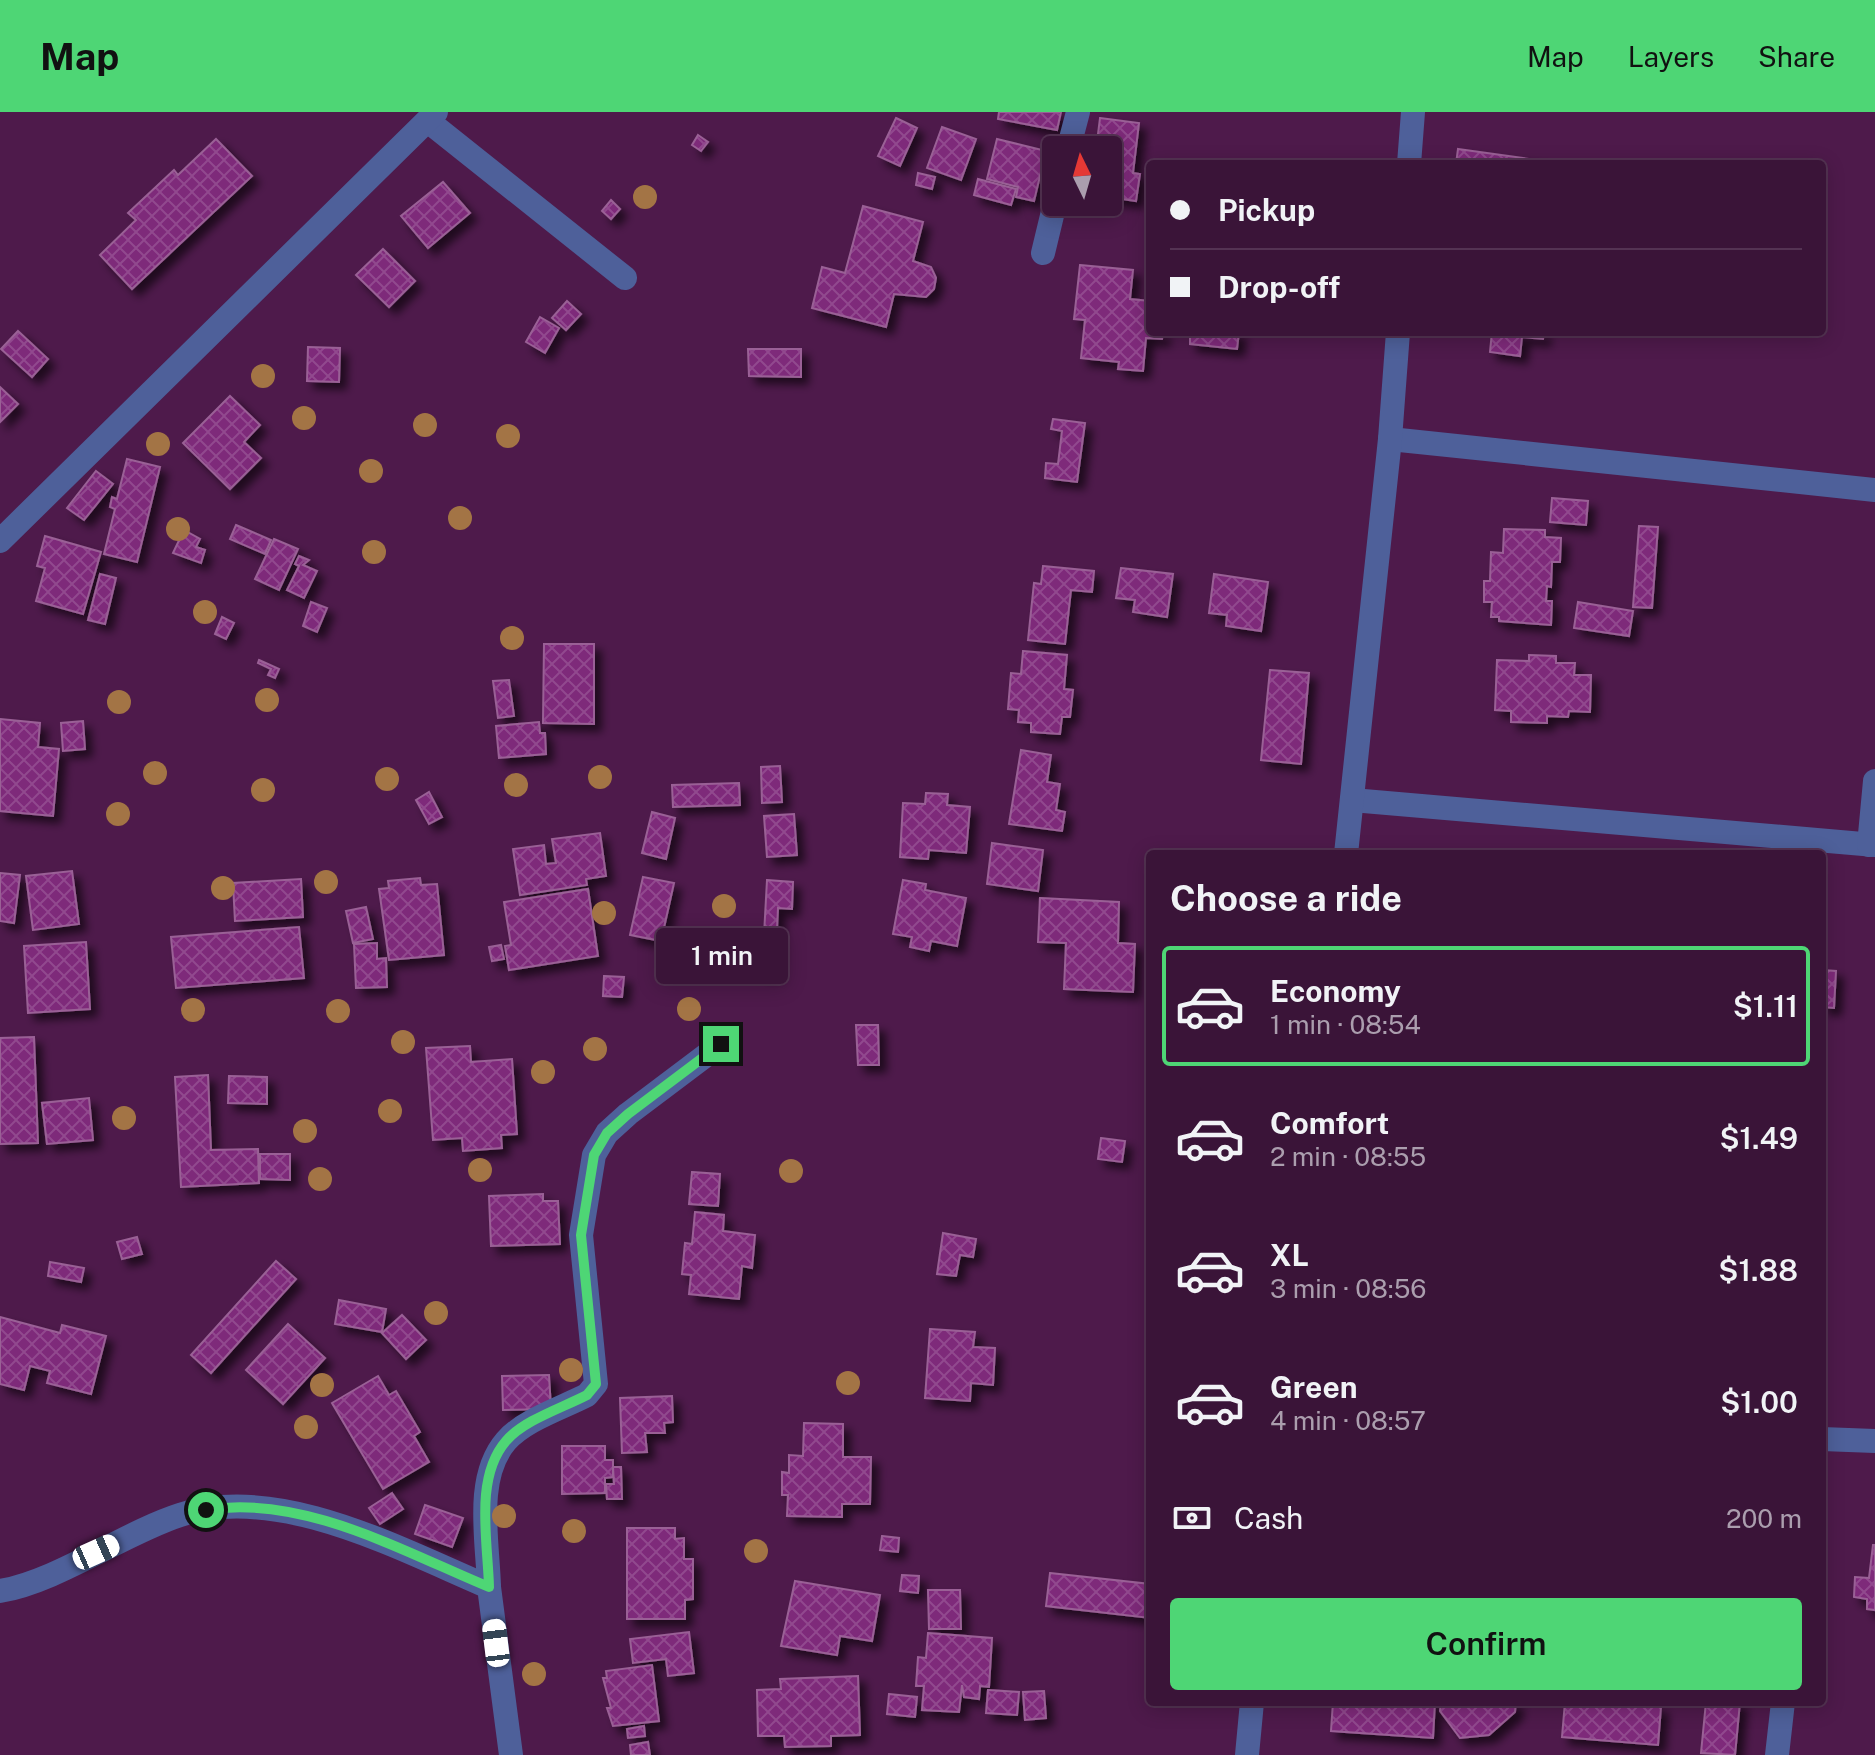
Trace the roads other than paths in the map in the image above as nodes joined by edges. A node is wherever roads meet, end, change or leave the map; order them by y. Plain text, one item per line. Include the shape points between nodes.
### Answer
1 (1078, 112) edge
2 (1413, 112) edge
3 (432, 116) edge
4 (1072, 136) edge
5 (1409, 160) edge
6 (1052, 216) edge
7 (1043, 253) dead end
8 (625, 278) dead end
9 (1398, 336) edge
10 (1390, 439) junction
11 (1875, 490) edge
12 (0, 541) edge
13 (1875, 781) edge
14 (1352, 800) junction
15 (1872, 845) edge
16 (1346, 850) edge
17 (721, 1044) dead end
18 (1826, 1439) edge
19 (1875, 1441) edge
20 (489, 1587) junction
21 (0, 1591) edge
22 (1252, 1706) edge
23 (1783, 1706) edge
24 (511, 1755) edge
25 (1247, 1755) edge
26 (1777, 1755) edge

1 - 4 street
2 - 5 street
3 - 8 street
3 - 12 street
6 - 7 street
9 - 10 street
10 - 11 street
10 - 14 street
13 - 15 street
14 - 15 street
14 - 16 street
17 - 20 street via 628,1114 607,1133 594,1155 581,1235 596,1384 587,1395 507,1440 494,1459 486,1494
18 - 19 street
20 - 21 street via 337,1526 262,1506 230,1506 181,1515
20 - 24 street
22 - 25 street
23 - 26 street

